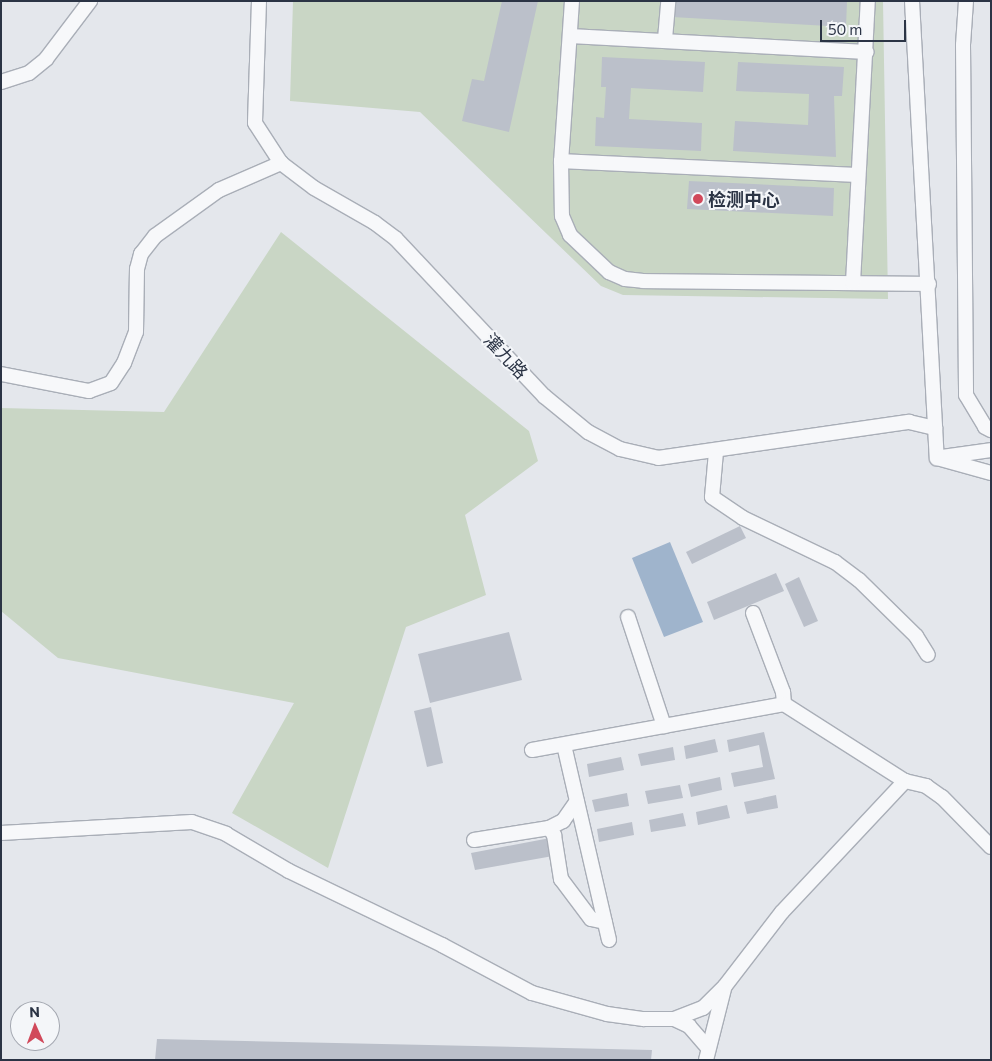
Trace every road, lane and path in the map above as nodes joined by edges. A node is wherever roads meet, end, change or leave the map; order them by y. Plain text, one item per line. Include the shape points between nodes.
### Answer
1 (90, 1) edge
2 (259, 1) edge
3 (572, 1) edge
4 (668, 1) edge
5 (868, 1) edge
6 (912, 1) edge
7 (966, 1) edge
8 (570, 36) junction
9 (665, 40) junction
10 (867, 52) junction
11 (1, 82) edge
12 (561, 161) junction
13 (281, 163) junction
14 (856, 175) junction
15 (853, 283) junction
16 (928, 284) junction
17 (1, 374) edge
18 (935, 428) junction
19 (991, 430) edge
20 (991, 450) edge
21 (716, 452) junction
22 (937, 458) junction
23 (991, 473) edge
24 (752, 613) dead end
25 (628, 617) dead end
26 (928, 655) dead end
27 (784, 704) junction
28 (664, 726) junction
29 (564, 745) junction
30 (532, 750) dead end
31 (905, 781) junction
32 (577, 801) junction
33 (549, 828) junction
34 (1, 833) edge
35 (474, 840) dead end
36 (991, 847) edge
37 (605, 922) junction
38 (609, 940) dead end
39 (725, 986) junction
40 (674, 1019) junction
41 (707, 1054) edge

1 - 11 street via 46,59 28,73
2 - 13 street, 灌九路 via 255,123
3 - 8 street
4 - 9 street
5 - 10 street
6 - 16 street
7 - 19 street via 963,45 966,395 985,426
8 - 9 street
8 - 12 street
9 - 10 street
10 - 14 street
12 - 14 street
12 - 15 street via 562,216 570,235 609,272 625,279
13 - 17 street via 219,190 155,236 141,254 137,269 136,332 124,364 111,383 89,391
13 - 21 street, 灌九路 via 314,188 396,239 544,396 588,432 620,449 658,458
14 - 15 street
15 - 16 street
16 - 18 street
18 - 21 street, 灌九路 via 909,422
18 - 22 street
20 - 22 street
21 - 26 street via 712,497 743,518 835,562 859,580 916,636
22 - 23 street
24 - 27 street via 783,692
25 - 28 street
27 - 28 street
27 - 31 street
28 - 29 street
29 - 30 street
29 - 32 street
31 - 36 street via 926,786 942,797
31 - 39 street via 782,912
32 - 33 street via 563,821
32 - 37 street
33 - 35 street
33 - 37 street via 554,836 561,880 591,919
34 - 40 street via 192,822 226,834 289,871 442,945 532,993 607,1014
37 - 38 street
39 - 40 street via 703,1008
39 - 41 street
40 - 41 street via 689,1026

